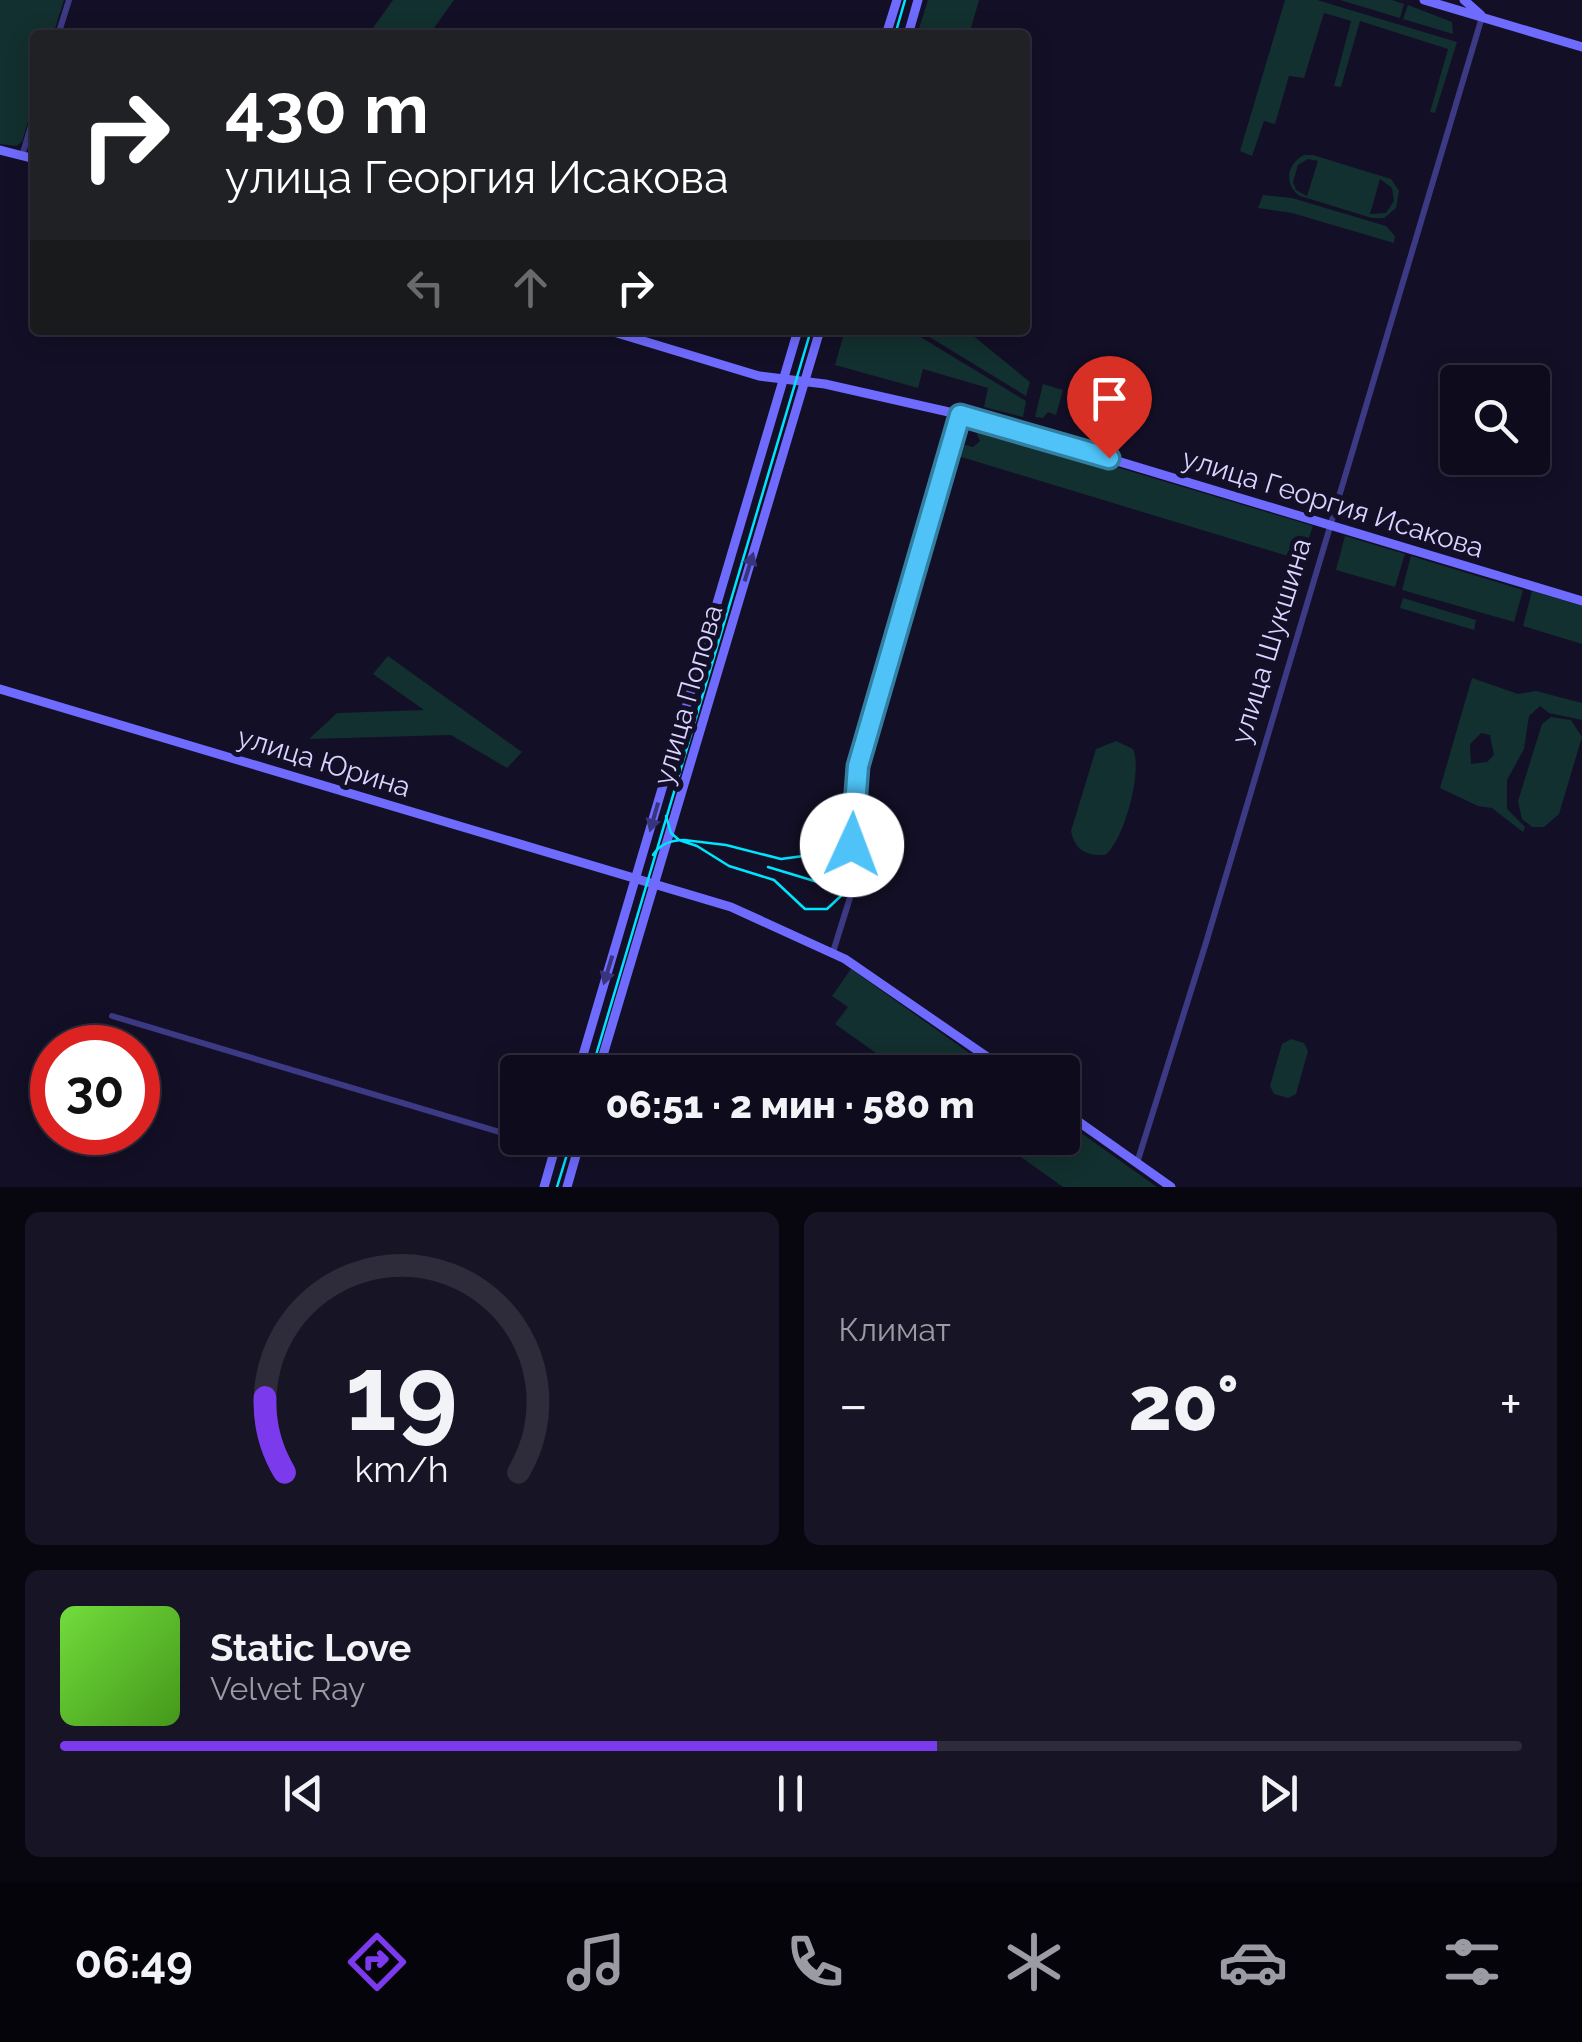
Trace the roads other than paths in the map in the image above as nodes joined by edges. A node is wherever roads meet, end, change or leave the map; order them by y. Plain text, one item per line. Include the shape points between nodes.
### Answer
1 (69, 0) edge
2 (897, 0) edge
3 (918, 0) edge
4 (1424, 0) edge
5 (1464, 0) edge
6 (1482, 17) junction
7 (60, 30) edge
8 (888, 30) edge
9 (909, 30) edge
10 (1582, 47) edge
11 (30, 129) edge
12 (0, 150) edge
13 (22, 156) junction
14 (30, 158) edge
15 (625, 335) edge
16 (796, 335) edge
17 (818, 335) edge
18 (783, 380) junction
19 (804, 383) junction
20 (960, 415) junction
21 (1330, 524) junction
22 (1582, 601) edge
23 (0, 688) edge
24 (692, 690) junction
25 (713, 694) junction
26 (636, 877) junction
27 (656, 882) junction
28 (833, 952) junction
29 (112, 1016) dead end
30 (583, 1055) edge
31 (603, 1055) edge
32 (985, 1055) edge
33 (1080, 1123) edge
34 (500, 1132) edge
35 (553, 1155) edge
36 (576, 1155) edge
37 (1137, 1163) junction
38 (544, 1187) edge
39 (567, 1187) edge
40 (1171, 1187) edge

1 - 7 street
2 - 8 main road
3 - 9 main road
4 - 6 main road
5 - 6 main road
6 - 10 main road
6 - 21 street, улица Шукшина
11 - 13 street
12 - 13 main road
13 - 14 main road
15 - 18 main road, улица Георгия Исакова
16 - 18 main road, улица Попова
17 - 19 main road, улица Попова
18 - 19 main road, улица Георгия Исакова
18 - 24 main road, улица Попова
19 - 20 main road, улица Георгия Исакова
25 -> 19 main road, улица Попова
20 - 21 main road, улица Георгия Исакова
20 - 28 street via 858,766 853,888
21 - 22 main road, улица Георгия Исакова
21 - 37 street, улица Шукшина
23 - 26 main road, улица Юрина
24 - 25 main road
24 -> 26 main road, улица Попова
25 - 27 main road, улица Попова
26 - 27 main road, улица Юрина
26 -> 30 main road, улица Попова
27 - 28 main road
27 - 31 main road, улица Попова
28 - 32 main road
29 - 34 street
33 - 37 main road
35 - 38 main road
36 - 39 main road
37 - 40 main road

